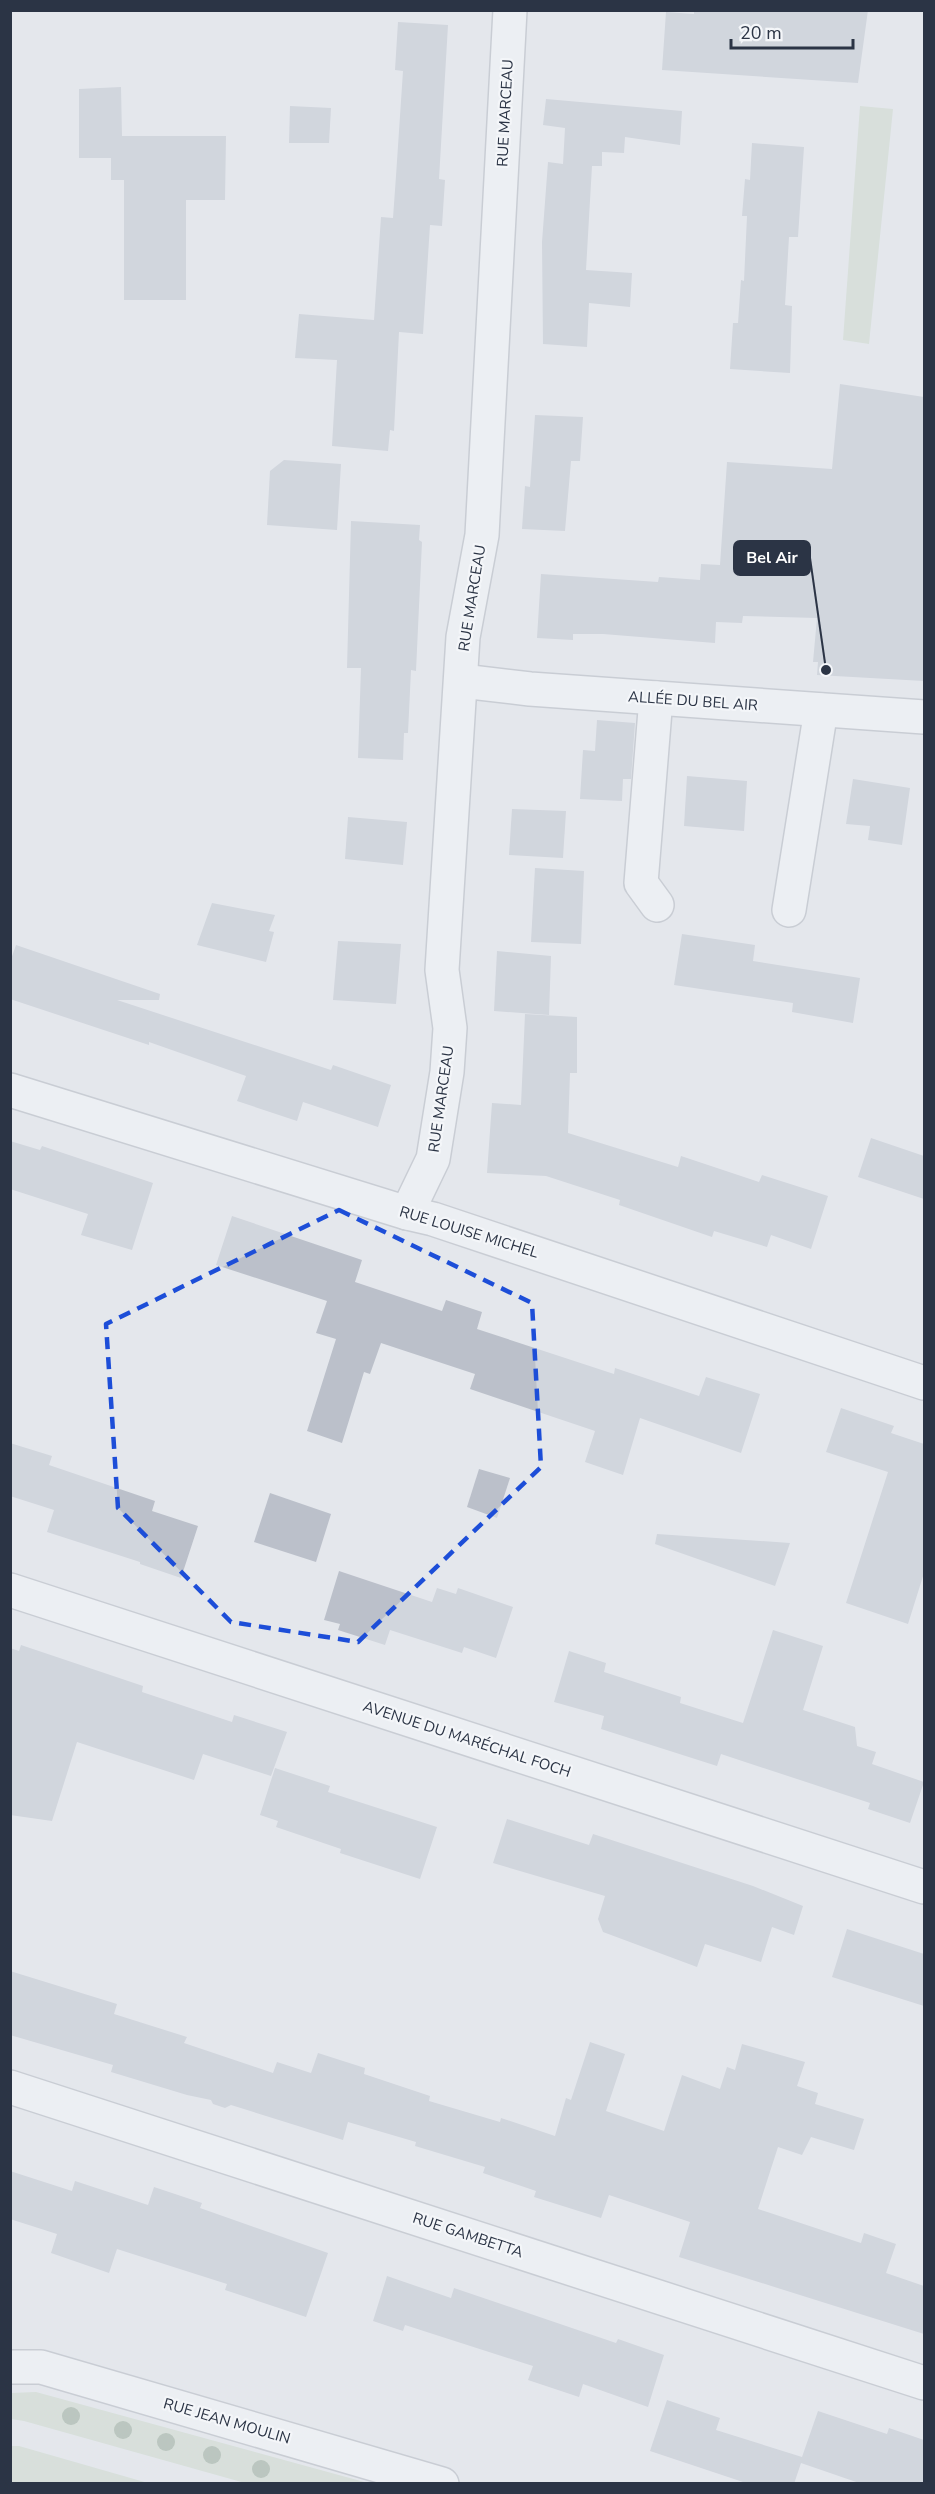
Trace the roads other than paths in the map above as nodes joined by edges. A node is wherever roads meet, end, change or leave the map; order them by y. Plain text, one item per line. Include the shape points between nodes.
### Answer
1 (510, 10) edge
2 (462, 681) junction
3 (656, 698) junction
4 (821, 710) junction
5 (924, 717) edge
6 (657, 905) dead end
7 (789, 910) dead end
8 (10, 1090) edge
9 (407, 1213) junction
10 (924, 1383) edge
11 (10, 1590) edge
12 (924, 1887) edge
13 (10, 2087) edge
14 (10, 2367) edge
15 (924, 2384) edge
16 (442, 2484) edge

1 - 2 street, RUE MARCEAU via 482,535 463,637
2 - 3 street, ALLÉE DU BEL AIR
2 - 9 street, RUE MARCEAU via 442,970 450,1028 447,1072 432,1159
3 - 4 street, ALLÉE DU BEL AIR
3 - 6 street via 641,883
4 - 5 street, ALLÉE DU BEL AIR
4 - 7 street
8 - 9 street, RUE LOUISE MICHEL
9 - 10 street, RUE LOUISE MICHEL
11 - 12 street, AVENUE DU MARÉCHAL FOCH
13 - 15 street, RUE GAMBETTA
14 - 16 street, RUE JEAN MOULIN via 41,2367

